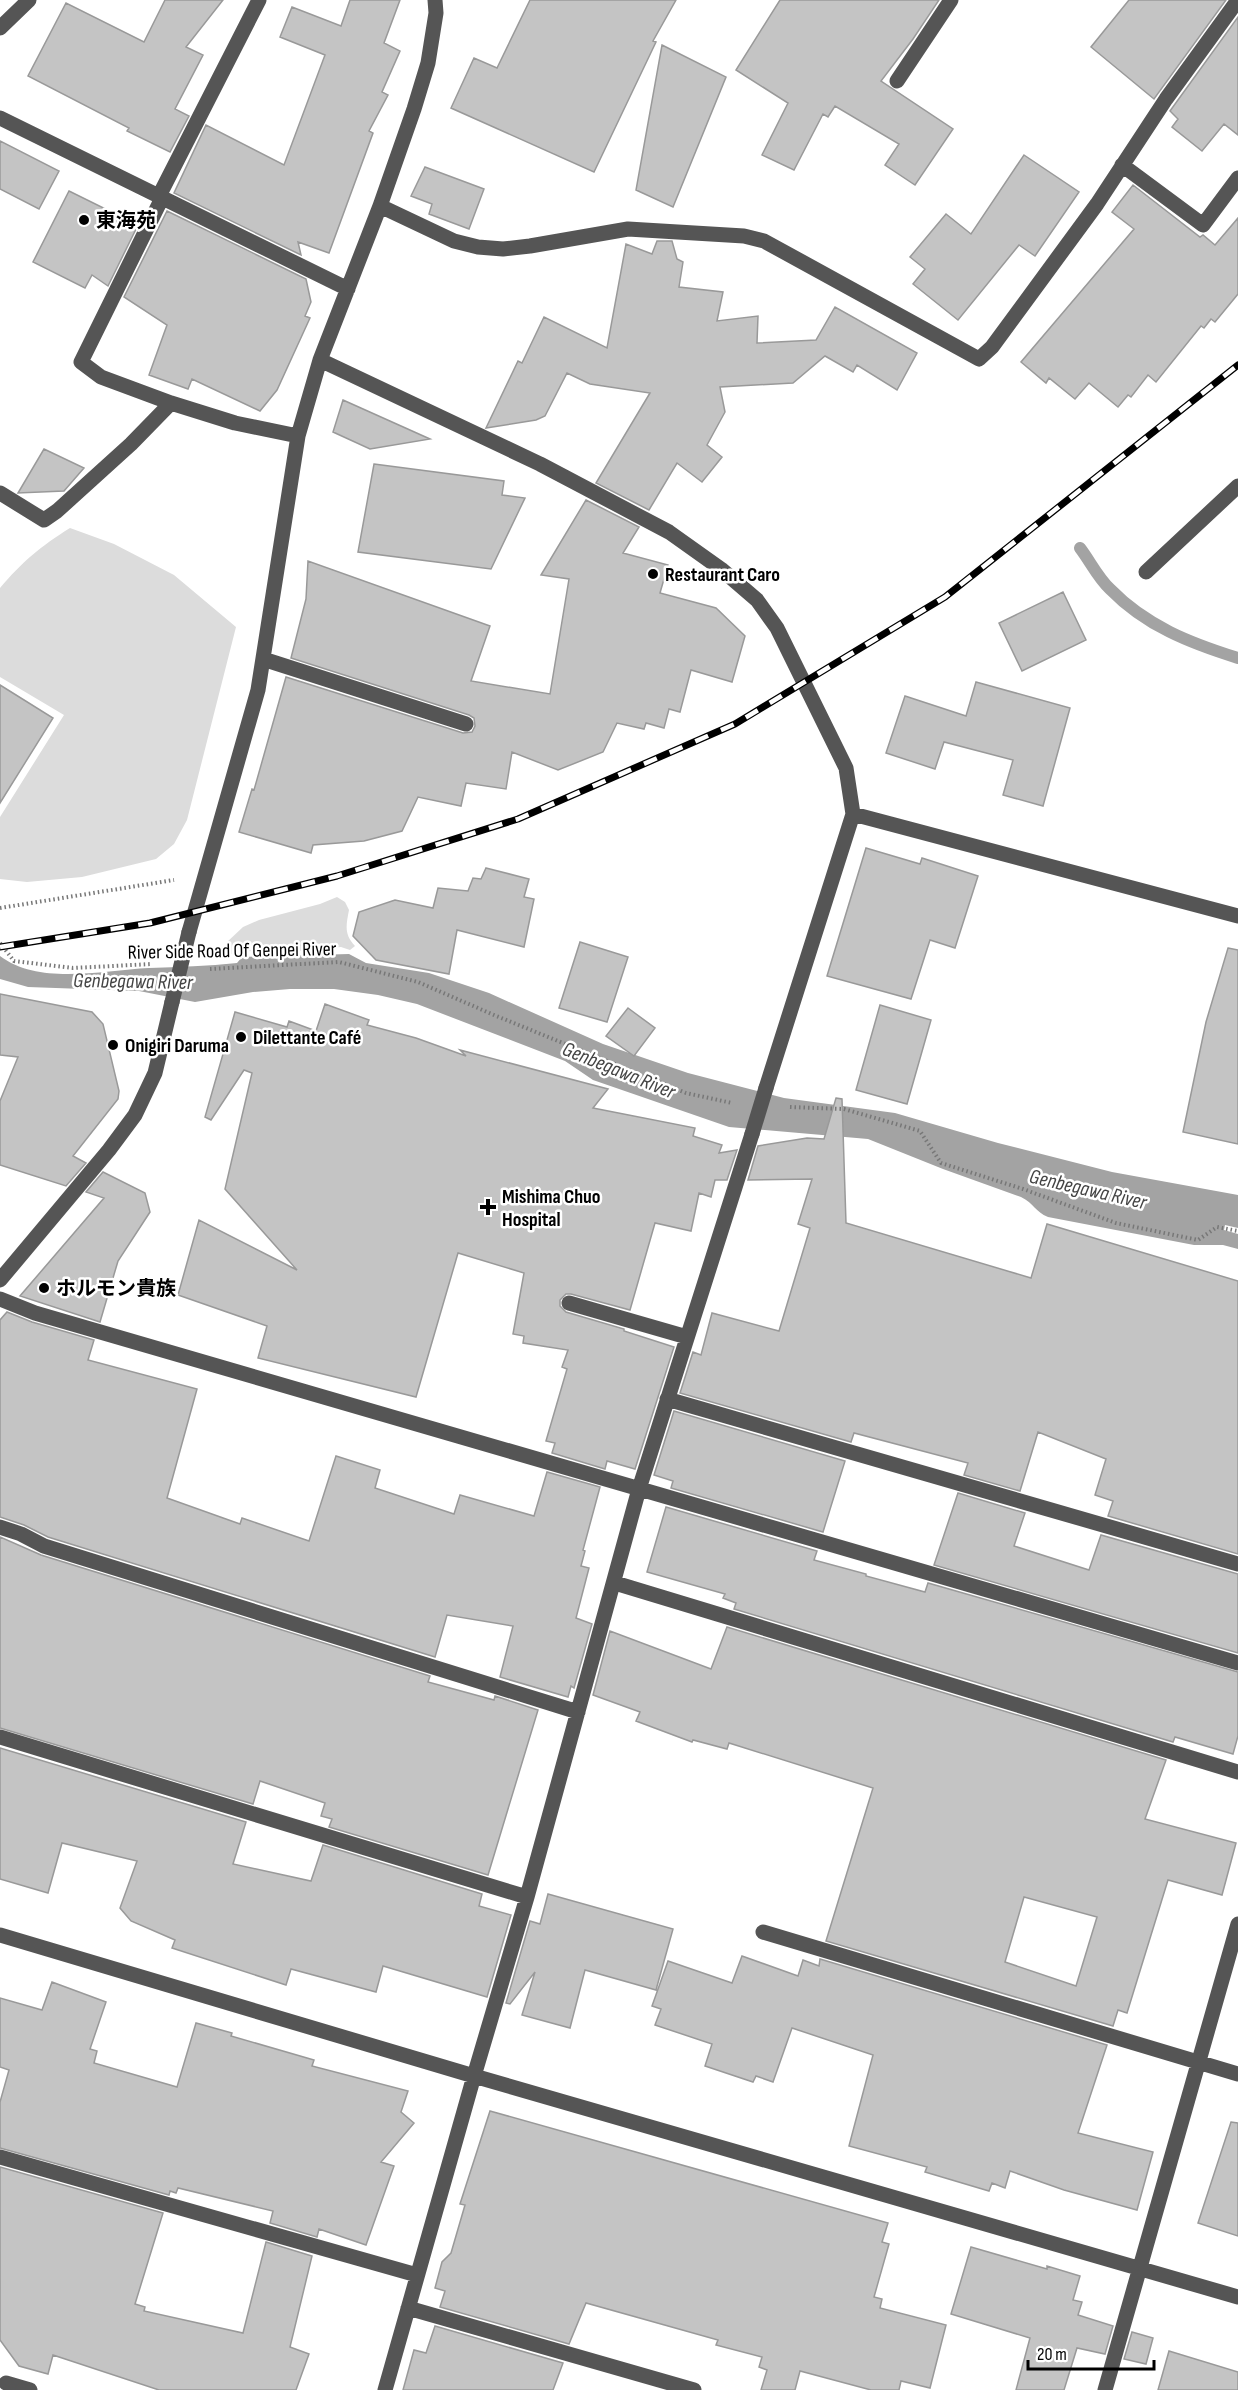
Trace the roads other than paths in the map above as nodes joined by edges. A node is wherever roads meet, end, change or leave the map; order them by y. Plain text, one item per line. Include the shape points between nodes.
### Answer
1 (29, 0) edge
2 (259, 0) edge
3 (435, 0) edge
4 (1238, 0) edge
5 (949, 1) edge
6 (0, 28) edge
7 (897, 81) dead end
8 (0, 118) edge
9 (1122, 165) junction
10 (1238, 178) edge
11 (160, 197) junction
12 (380, 206) junction
13 (348, 289) junction
14 (320, 360) junction
15 (171, 403) junction
16 (298, 436) junction
17 (1238, 486) edge
18 (0, 493) edge
19 (1146, 572) dead end
20 (263, 659) junction
21 (466, 724) dead end
22 (853, 814) junction
23 (1238, 916) edge
24 (0, 1280) edge
25 (0, 1299) edge
26 (569, 1303) dead end
27 (687, 1337) junction
28 (667, 1400) junction
29 (639, 1488) junction
30 (0, 1527) edge
31 (1238, 1564) edge
32 (615, 1583) junction
33 (1238, 1663) edge
34 (578, 1712) junction
35 (0, 1737) edge
36 (1238, 1772) edge
37 (527, 1897) junction
38 (1238, 1924) edge
39 (763, 1932) dead end
40 (0, 1935) edge
41 (1198, 2062) junction
42 (1238, 2074) edge
43 (474, 2076) junction
44 (0, 2157) edge
45 (1139, 2268) junction
46 (417, 2276) junction
47 (1238, 2297) edge
48 (408, 2308) junction
49 (6, 2383) dead end
50 (30, 2390) edge
51 (385, 2390) edge
52 (694, 2390) edge
53 (1105, 2390) edge

1 - 6 street
2 - 11 street
3 - 12 street via 428,63
4 - 9 street
5 - 7 street
8 - 11 street
9 - 10 street via 1203,225
9 - 12 street via 992,347 979,359 764,241 744,236 628,229 512,248 478,247 454,241
11 - 13 street
11 - 15 street via 81,362 101,377
12 - 13 street
13 - 14 street
14 - 16 street
14 - 22 street via 540,464 669,532 739,584 757,600 777,628 846,768
15 - 16 street via 236,423
15 - 18 street via 131,444 45,519
16 - 20 street
17 - 19 street
20 - 21 street
20 - 24 street, bridge via 155,1073 135,1115 109,1150
22 - 23 street
22 - 27 street, bridge
25 - 29 street via 35,1313
26 - 27 street
27 - 28 street
28 - 29 street
28 - 31 street
29 - 32 street
29 - 33 street
30 - 34 street via 44,1546
32 - 34 street
32 - 36 street
34 - 37 street
35 - 37 street
37 - 43 street
38 - 41 street
39 - 41 street
40 - 43 street
41 - 42 street
41 - 45 street
43 - 45 street
43 - 46 street
44 - 46 street
45 - 47 street
45 - 53 street
46 - 48 street
48 - 51 street
48 - 52 street
49 - 50 street

